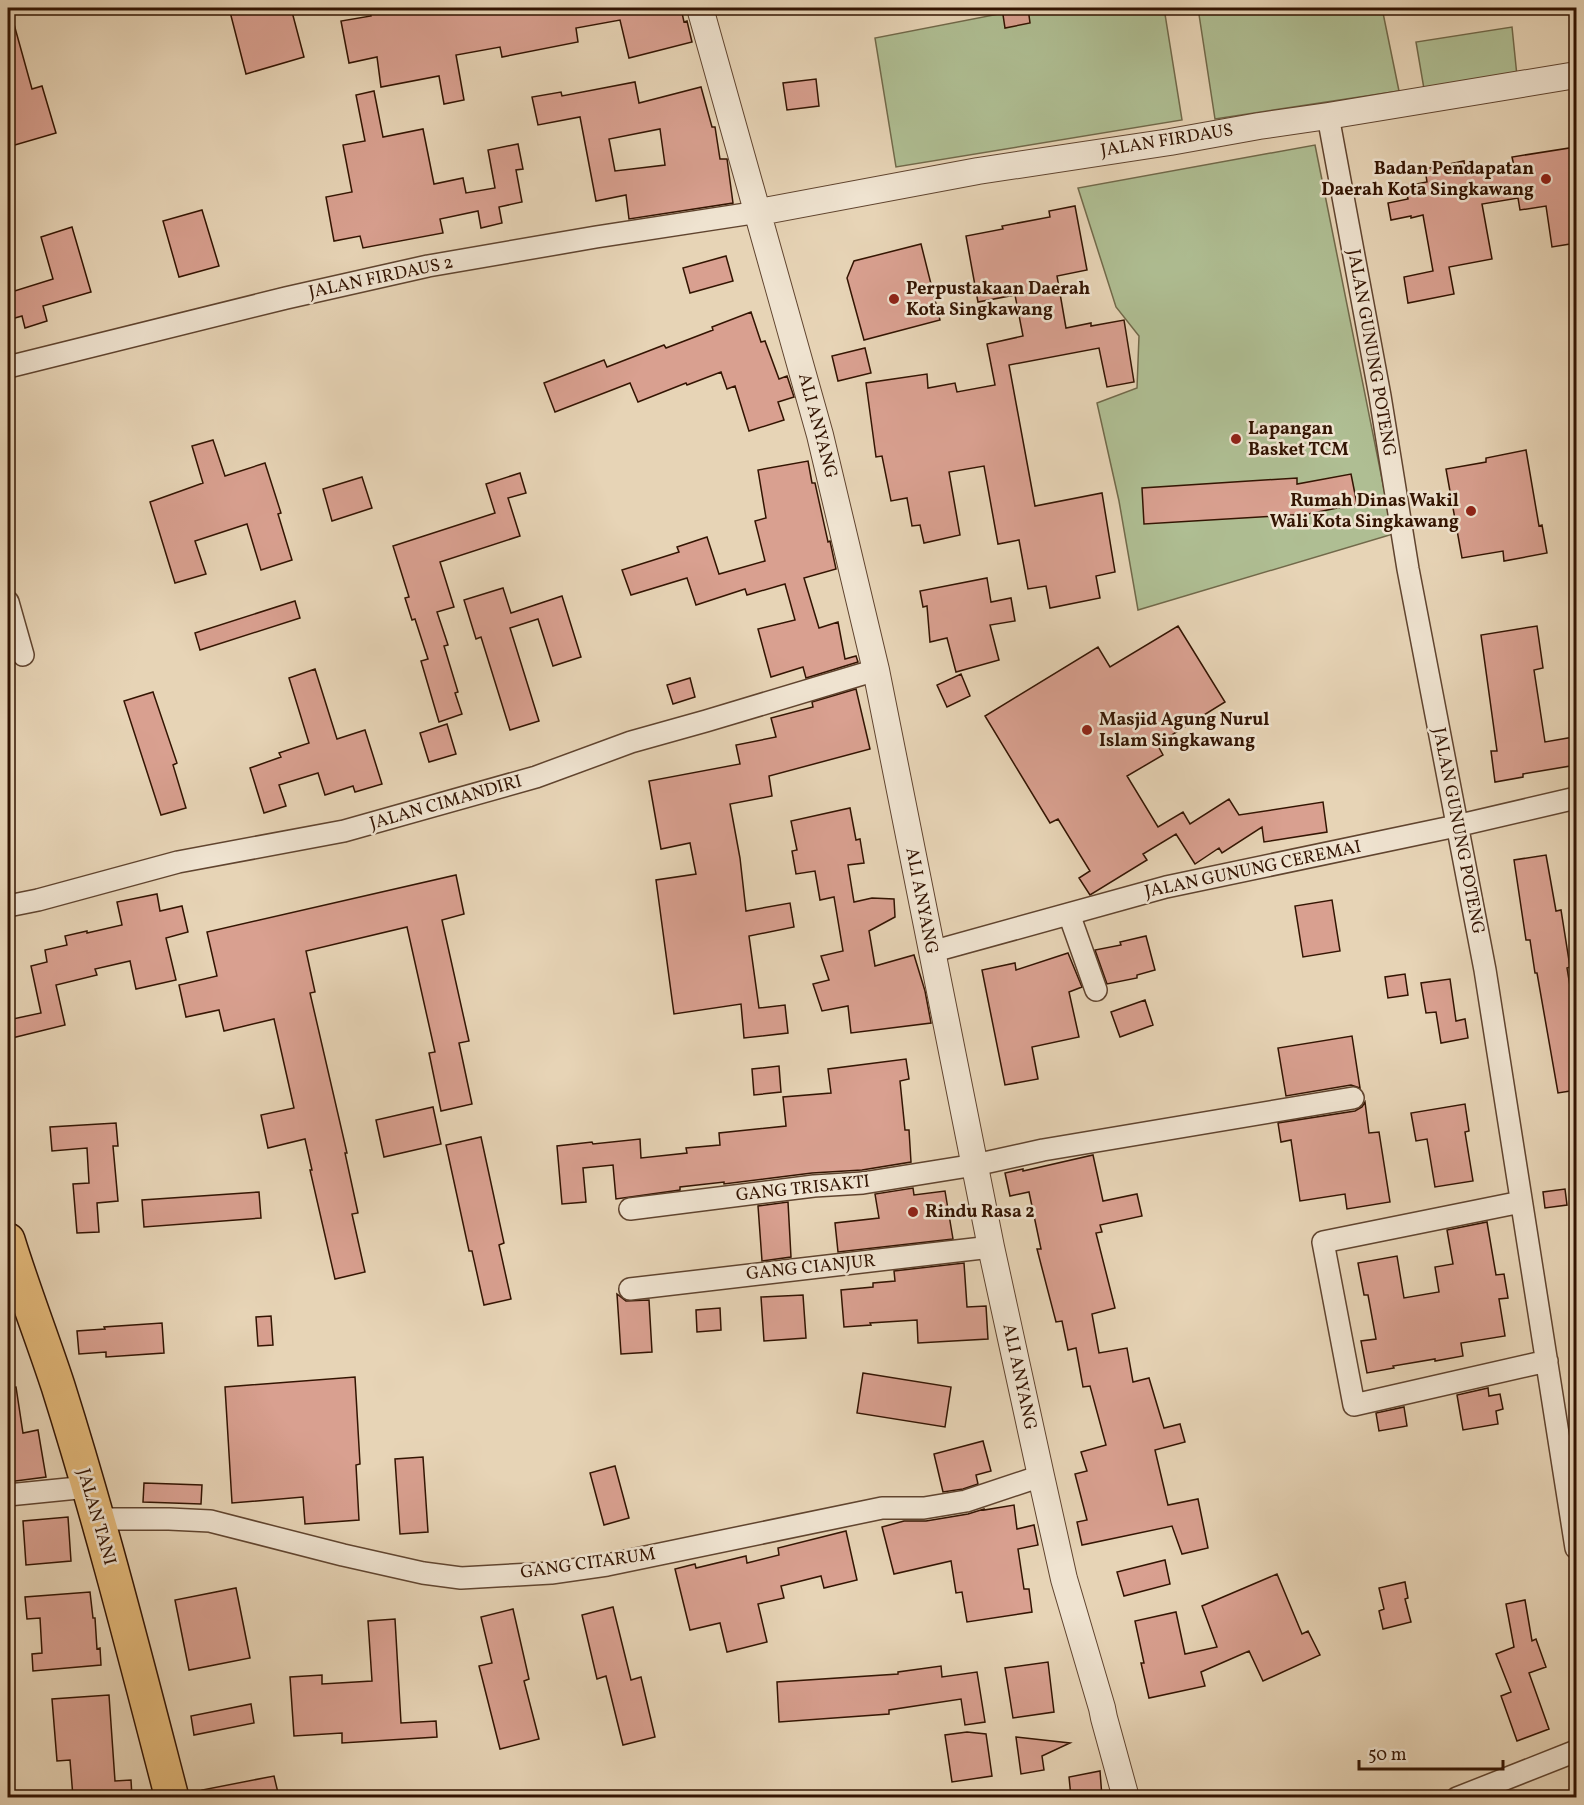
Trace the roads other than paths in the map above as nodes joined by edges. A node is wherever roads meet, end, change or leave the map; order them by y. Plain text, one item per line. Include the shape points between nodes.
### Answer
1 (700, 8) edge
2 (1576, 75) edge
3 (1328, 116) junction
4 (759, 212) junction
5 (8, 367) edge
6 (8, 602) edge
7 (23, 655) dead end
8 (876, 670) junction
9 (1576, 798) edge
10 (1456, 826) junction
11 (8, 906) edge
12 (1069, 914) junction
13 (931, 952) junction
14 (1096, 990) dead end
15 (1353, 1098) dead end
16 (975, 1165) junction
17 (1521, 1202) junction
18 (630, 1209) dead end
19 (8, 1240) edge
20 (991, 1247) junction
21 (630, 1289) dead end
22 (1546, 1361) junction
23 (1041, 1476) junction
24 (88, 1486) junction
25 (8, 1495) edge
26 (97, 1519) junction
27 (1576, 1548) edge
28 (1576, 1750) edge
29 (172, 1797) edge
30 (1126, 1797) edge
31 (1456, 1797) edge

1 - 4 street, ALI ANYANG
2 - 3 street, JALAN FIRDAUS
3 - 4 street, JALAN FIRDAUS via 978,171
3 - 10 street, JALAN GUNUNG POTENG
4 - 5 street, JALAN FIRDAUS 2 via 428,266
4 - 8 street, ALI ANYANG via 820,435
6 - 7 street
8 - 11 street, JALAN CIMANDIRI via 631,742 536,777 344,831 178,862
8 - 13 street, ALI ANYANG
9 - 10 street, JALAN GUNUNG CEREMAI
10 - 12 street, JALAN GUNUNG CEREMAI via 1166,887
10 - 17 street, JALAN GUNUNG POTENG via 1485,970
12 - 13 street, JALAN GUNUNG CEREMAI
12 - 14 street
13 - 16 street, ALI ANYANG
15 - 16 street, GANG TRISAKTI
16 - 18 street, GANG TRISAKTI via 863,1183
16 - 20 street, ALI ANYANG
17 - 22 street, JALAN GUNUNG POTENG
17 - 22 street via 1323,1242 1353,1405
19 - 24 highway, JALAN TANI
20 - 21 street, GANG CIANJUR
20 - 23 street, ALI ANYANG
22 - 27 street, JALAN GUNUNG POTENG
23 - 26 street, GANG CITARUM via 966,1501 924,1508 882,1508 607,1565 485,1577 423,1573 210,1521
23 - 30 street, ALI ANYANG via 1064,1579
24 - 25 street
24 - 26 highway, JALAN TANI
26 - 29 highway, JALAN TANI
28 - 31 street

